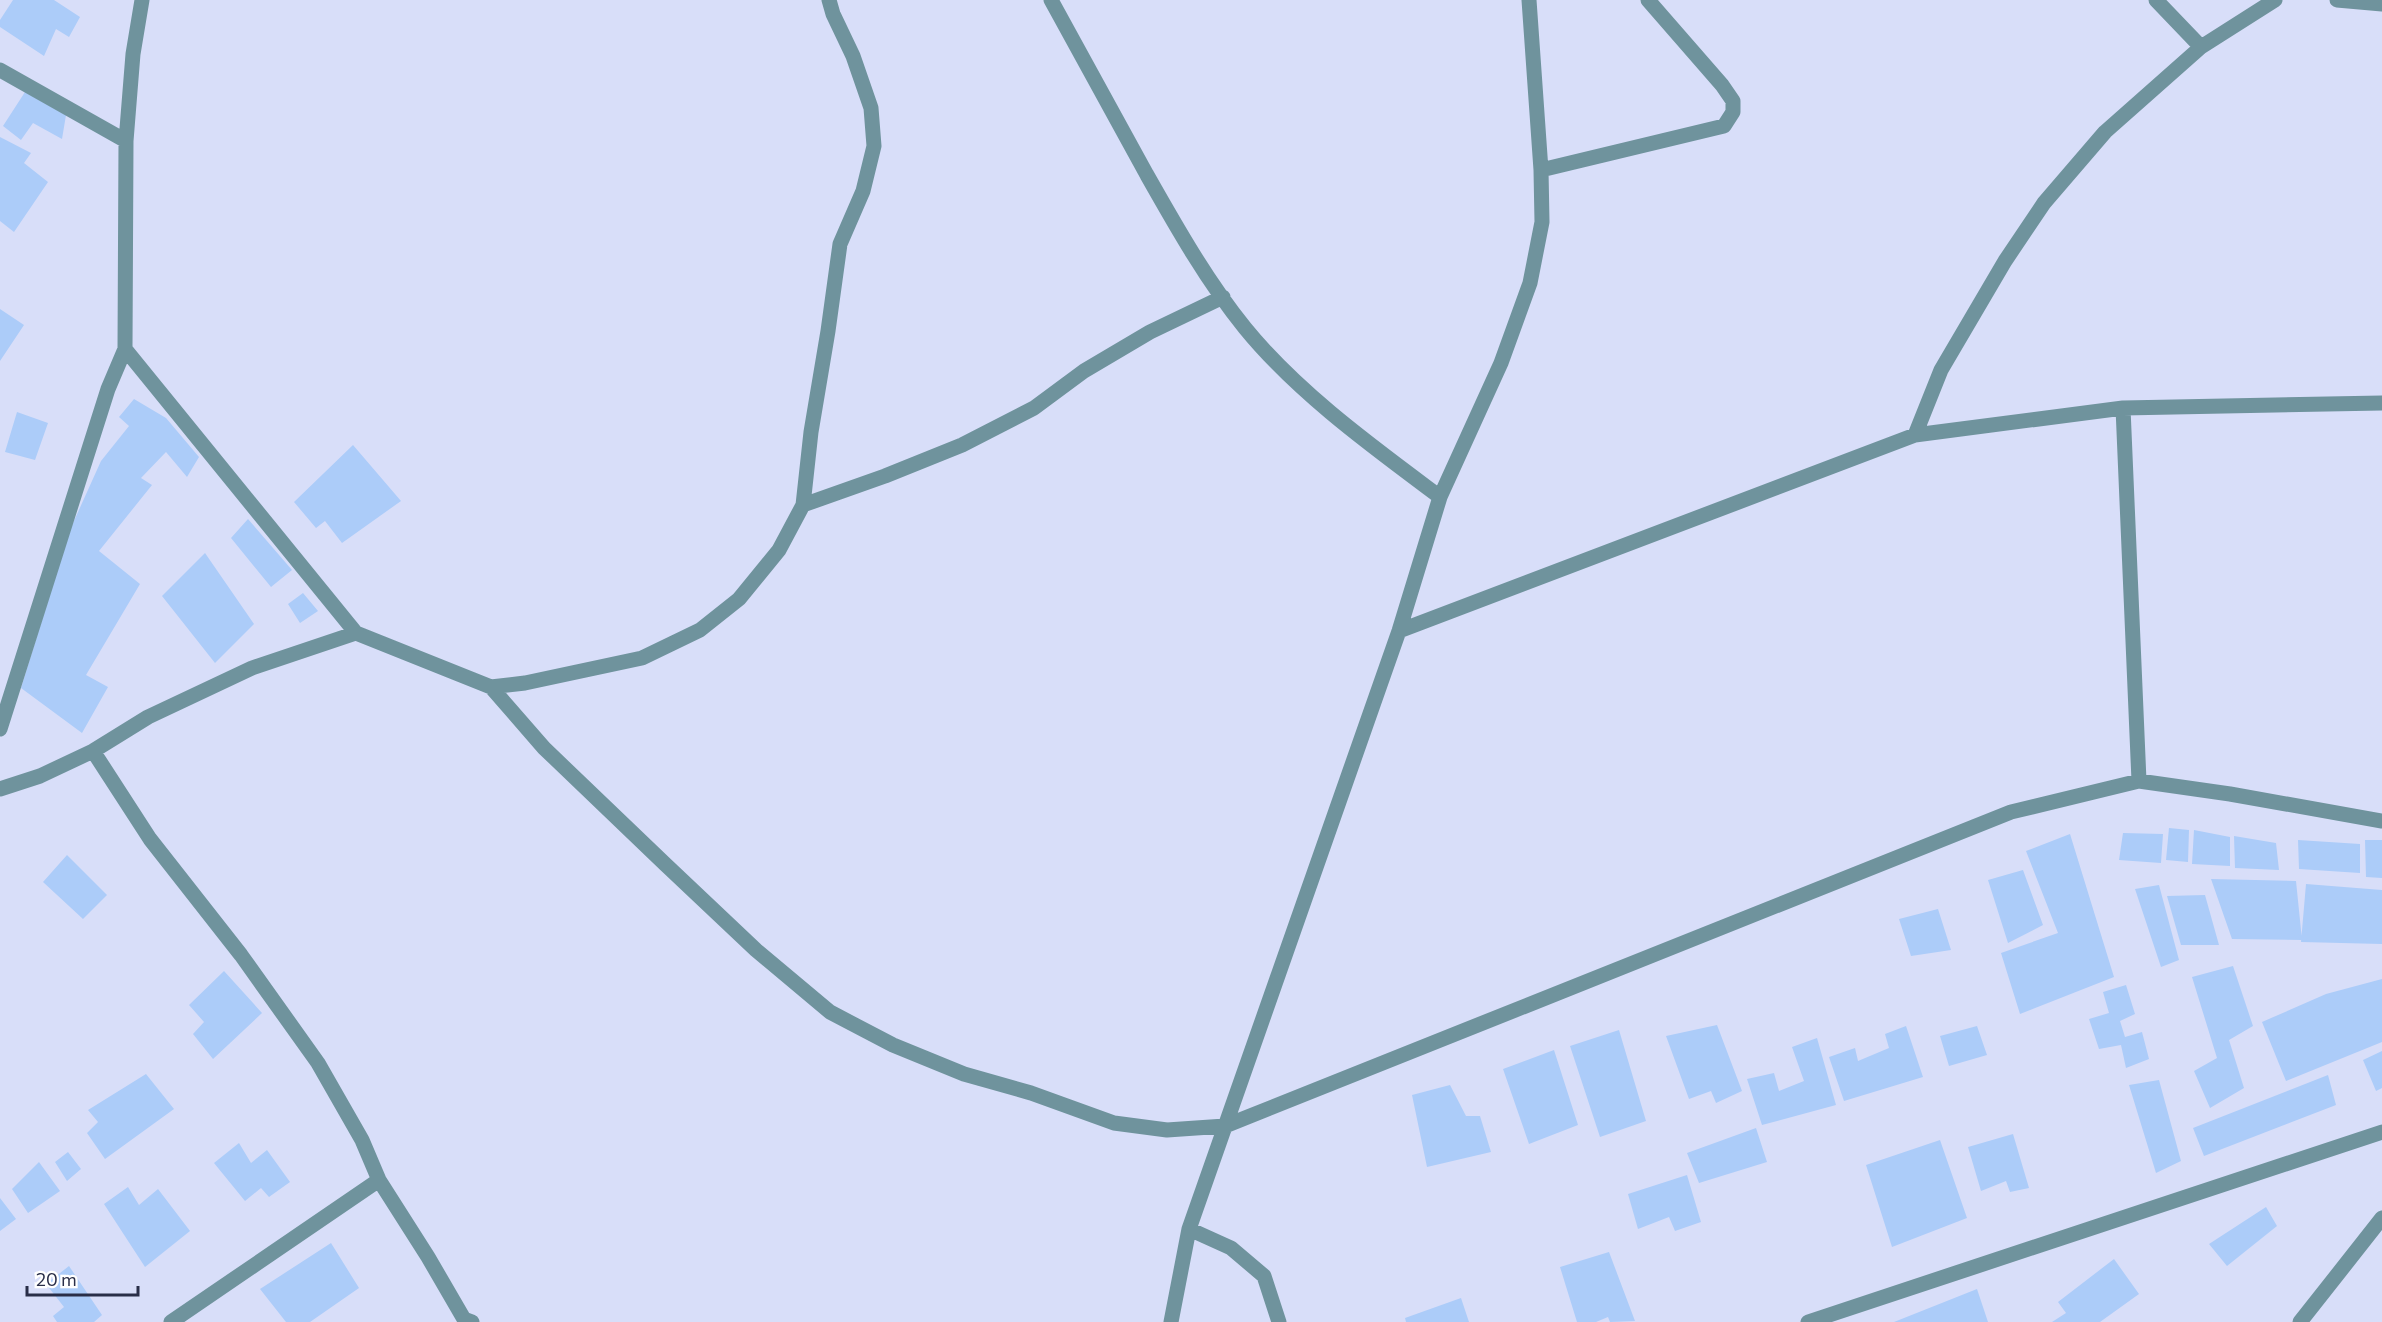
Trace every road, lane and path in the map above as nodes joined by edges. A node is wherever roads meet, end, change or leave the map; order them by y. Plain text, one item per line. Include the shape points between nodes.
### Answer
1 (142, 0) edge
2 (829, 0) edge
3 (1051, 0) edge
4 (1529, 0) edge
5 (1648, 0) edge
6 (2156, 0) edge
7 (2275, 0) edge
8 (2337, 0) edge
9 (2382, 4) edge
10 (2201, 47) junction
11 (0, 70) edge
12 (126, 141) junction
13 (1541, 170) junction
14 (1223, 297) junction
15 (125, 349) junction
16 (2382, 403) edge
17 (2123, 408) junction
18 (1915, 435) junction
19 (1440, 497) junction
20 (803, 505) junction
21 (1399, 631) junction
22 (356, 633) junction
23 (491, 687) junction
24 (0, 729) edge
25 (93, 751) junction
26 (2139, 781) junction
27 (0, 789) edge
28 (2382, 821) edge
29 (1225, 1126) junction
30 (2382, 1132) edge
31 (380, 1180) junction
32 (2382, 1218) edge
33 (1189, 1229) junction
34 (465, 1321) edge
35 (171, 1322) edge
36 (1171, 1322) edge
37 (1279, 1322) edge
38 (1808, 1322) edge
39 (2300, 1322) edge

1 - 12 street
2 - 20 street via 871,108 874,146 863,191 840,244
3 - 14 street via 1184,241
4 - 13 street
5 - 13 street via 1733,101 1724,126
6 - 10 street
7 - 10 street
8 - 9 street
10 - 18 street via 2105,132 2044,203 1941,370
11 - 12 street
12 - 15 street
13 - 19 street via 1542,222 1530,283 1501,363
14 - 19 street via 1279,366
14 - 20 street via 1150,332 1084,371 1034,408 962,445
15 - 22 street
15 - 24 street via 108,389
16 - 17 street
17 - 18 street
17 - 26 street
18 - 21 street
19 - 21 street
20 - 23 street via 779,550 739,599 700,630 642,658
21 - 29 street
22 - 23 street
22 - 25 street via 252,668 148,717
23 - 29 street via 544,748 756,950 830,1012 893,1045 964,1074 1114,1123 1167,1130
25 - 27 street via 40,776
25 - 31 street via 150,839 241,955 318,1064
26 - 28 street
26 - 29 street via 2011,812
29 - 33 street
30 - 38 street
31 - 34 street
31 - 35 street
32 - 39 street
33 - 36 street
33 - 37 street via 1231,1248 1264,1276

